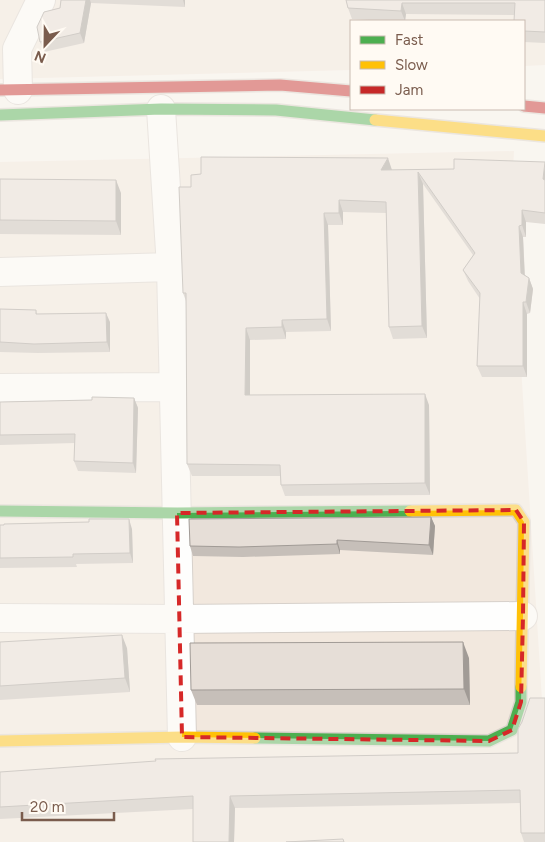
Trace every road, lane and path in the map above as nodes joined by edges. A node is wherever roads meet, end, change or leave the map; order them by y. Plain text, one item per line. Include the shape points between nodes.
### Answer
1 (40, 0) edge
2 (9, 90) edge
3 (350, 90) edge
4 (525, 106) edge
5 (545, 108) edge
6 (161, 109) junction
7 (0, 115) edge
8 (545, 136) edge
9 (171, 266) junction
10 (0, 272) edge
11 (174, 387) junction
12 (0, 388) edge
13 (0, 511) edge
14 (177, 513) junction
15 (523, 616) junction
16 (0, 618) edge
17 (179, 619) junction
18 (182, 737) junction
19 (0, 741) edge

1 - 2 street via 17,49
2 - 3 street via 280,85
4 - 5 street
6 - 7 street
6 - 8 street via 276,110
6 - 9 street
9 - 10 street
9 - 11 street
11 - 12 street
11 - 14 street
13 - 14 street
14 - 15 street via 516,510 524,522
14 - 17 street
15 - 17 street
15 - 18 street via 521,702 512,730 489,741
16 - 17 street
17 - 18 street
18 - 19 street

